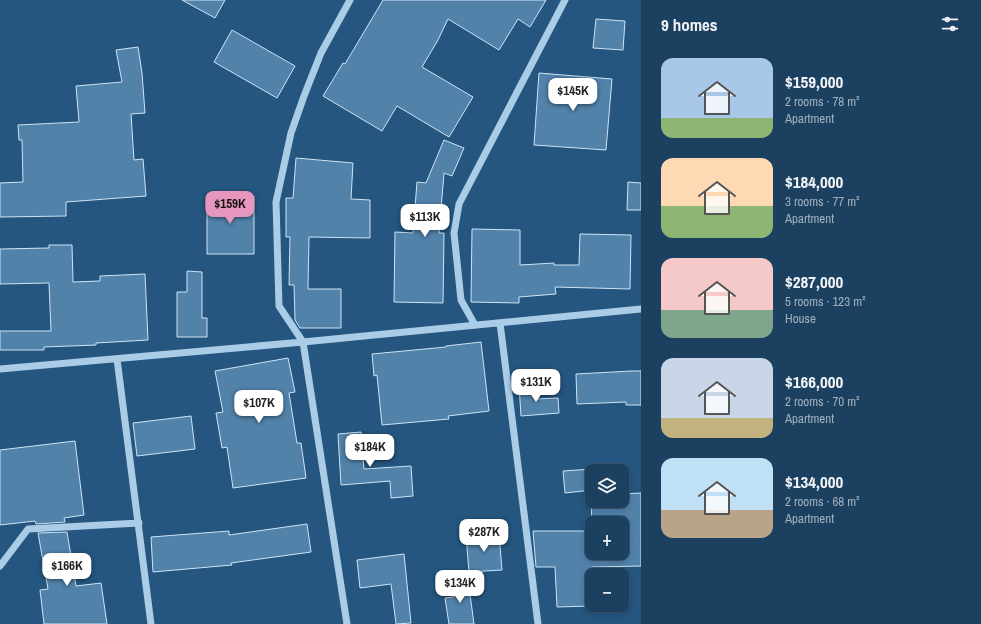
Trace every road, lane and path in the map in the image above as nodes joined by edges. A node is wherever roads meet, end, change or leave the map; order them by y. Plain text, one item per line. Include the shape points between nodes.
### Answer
1 (350, 0) edge
2 (565, 0) edge
3 (641, 309) edge
4 (500, 323) junction
5 (475, 325) junction
6 (303, 342) junction
7 (117, 359) junction
8 (0, 369) edge
9 (139, 523) junction
10 (0, 566) edge
11 (151, 624) edge
12 (347, 624) edge
13 (538, 624) edge

1 - 6 street via 322,53 301,103 291,133 276,202 279,306
2 - 5 street via 459,204 454,233 461,300
3 - 4 street
4 - 5 street
4 - 13 street
5 - 6 street
6 - 7 street
6 - 12 street
7 - 8 street
7 - 9 street
9 - 10 street via 28,529
9 - 11 street

